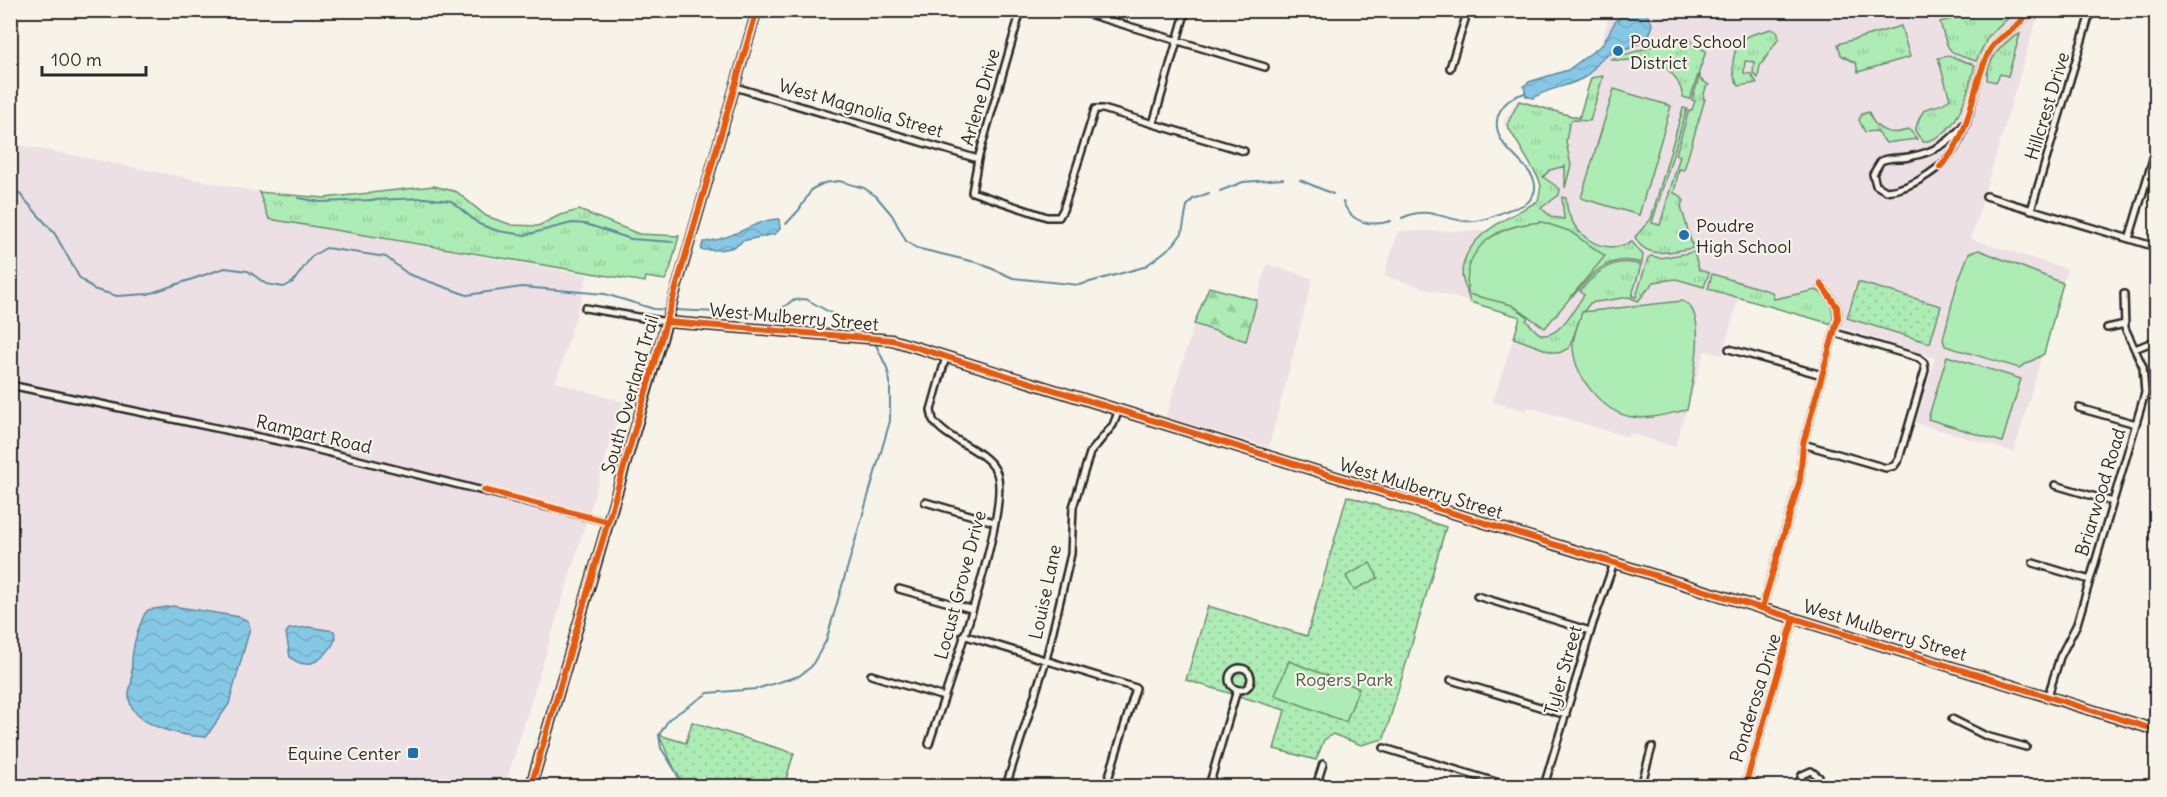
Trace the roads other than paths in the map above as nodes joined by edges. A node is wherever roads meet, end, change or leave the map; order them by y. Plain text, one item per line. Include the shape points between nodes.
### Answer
1 (757, 10) edge
2 (1021, 10) edge
3 (1075, 10) edge
4 (1186, 10) edge
5 (1468, 10) edge
6 (2028, 10) edge
7 (2091, 10) edge
8 (1176, 41) junction
9 (1265, 67) dead end
10 (1450, 68) dead end
11 (735, 87) junction
12 (1967, 120) junction
13 (1153, 124) junction
14 (2157, 149) edge
15 (1244, 151) dead end
16 (978, 159) junction
17 (1986, 196) dead end
18 (2031, 210) junction
19 (2129, 239) junction
20 (2157, 247) edge
21 (1821, 284) dead end
22 (2124, 294) dead end
23 (585, 308) dead end
24 (668, 318) junction
25 (2125, 324) junction
26 (2107, 328) dead end
27 (1835, 333) junction
28 (2152, 342) dead end
29 (1729, 349) dead end
30 (2135, 349) junction
31 (946, 357) junction
32 (1822, 375) junction
33 (10, 385) edge
34 (2079, 408) dead end
35 (1119, 410) junction
36 (2136, 424) junction
37 (1803, 444) junction
38 (2055, 485) dead end
39 (925, 502) dead end
40 (2113, 502) junction
41 (608, 522) junction
42 (994, 522) junction
43 (1614, 563) junction
44 (2033, 563) dead end
45 (2090, 580) junction
46 (899, 588) dead end
47 (1477, 596) dead end
48 (1762, 608) junction
49 (971, 609) junction
50 (1794, 618) junction
51 (1590, 631) junction
52 (963, 635) junction
53 (1046, 660) junction
54 (872, 675) dead end
55 (1451, 681) dead end
56 (1237, 690) junction
57 (2048, 696) junction
58 (944, 697) junction
59 (1566, 715) junction
60 (1952, 719) dead end
61 (2157, 730) edge
62 (929, 744) dead end
63 (1652, 747) dead end
64 (2026, 747) dead end
65 (1384, 748) dead end
66 (1323, 764) dead end
67 (1745, 784) edge
68 (531, 786) edge
69 (1006, 786) edge
70 (1106, 786) edge
71 (1209, 786) edge
72 (1316, 786) edge
73 (1509, 786) edge
74 (1544, 786) edge
75 (1641, 786) edge
76 (1762, 786) edge
77 (1798, 786) edge
78 (1819, 786) edge

1 - 11 main road, South Overland Trail
2 - 16 street, Arlene Drive
3 - 8 street
4 - 8 street
5 - 10 street
6 - 12 street via 2019,26 1991,49
7 - 18 street, Hillcrest Drive
8 - 9 street
8 - 13 street
11 - 16 street, West Magnolia Street
11 - 24 main road, South Overland Trail
12 - 12 street via 1956,135 1937,148 1908,158 1881,161 1873,174 1876,185 1893,191 1940,167 1961,141
13 - 15 street
13 - 16 street, Arlene Drive via 1095,109 1059,217 1047,217 972,192
14 - 19 street
17 - 18 street
18 - 19 street
19 - 20 street
21 - 27 street via 1837,307
22 - 25 street, Briarwood Road
23 - 24 street, West Mulberry Street
24 - 31 main road, West Mulberry Street via 873,337
24 - 41 main road, South Overland Trail
25 - 26 street
25 - 30 street, Briarwood Road
27 - 32 street
27 - 37 street via 1919,358 1925,370 1894,466 1886,468
28 - 30 street
29 - 32 street
30 - 36 street, Briarwood Road via 2143,367 2145,386
31 - 35 main road, West Mulberry Street
31 - 42 street, Locust Grove Drive via 932,417 939,427 986,460 995,471 1000,492
32 - 37 street
33 - 41 street, Rampart Road via 302,446
34 - 36 street
35 - 43 main road, West Mulberry Street
35 - 53 street, Louise Lane via 1090,453 1073,507 1071,554
36 - 40 street, Briarwood Road
37 - 48 street via 1800,480
38 - 40 street
39 - 42 street
40 - 45 street, Briarwood Road
41 - 68 main road, South Overland Trail
42 - 49 street, Locust Grove Drive
43 - 48 main road, West Mulberry Street
43 - 51 street, Tyler Street
44 - 45 street
45 - 57 street, Briarwood Road
46 - 49 street
47 - 51 street
48 - 50 main road, West Mulberry Street
49 - 52 street, Locust Grove Drive
50 - 57 main road, West Mulberry Street
50 - 67 street, Ponderosa Drive
51 - 59 street, Tyler Street
52 - 53 street
52 - 58 street, Locust Grove Drive
53 - 69 street, Louise Lane
53 - 70 street via 1136,688
54 - 58 street
55 - 59 street
56 - 56 street via 1251,682 1248,672 1242,669 1233,671 1229,677
56 - 71 street
57 - 61 main road, West Mulberry Street
58 - 62 street, Locust Grove Drive
59 - 74 street, Tyler Street
60 - 64 street via 1986,736
63 - 75 street
65 - 73 street
66 - 72 street
67 - 76 street
77 - 78 street via 1802,776 1810,771 1819,777

